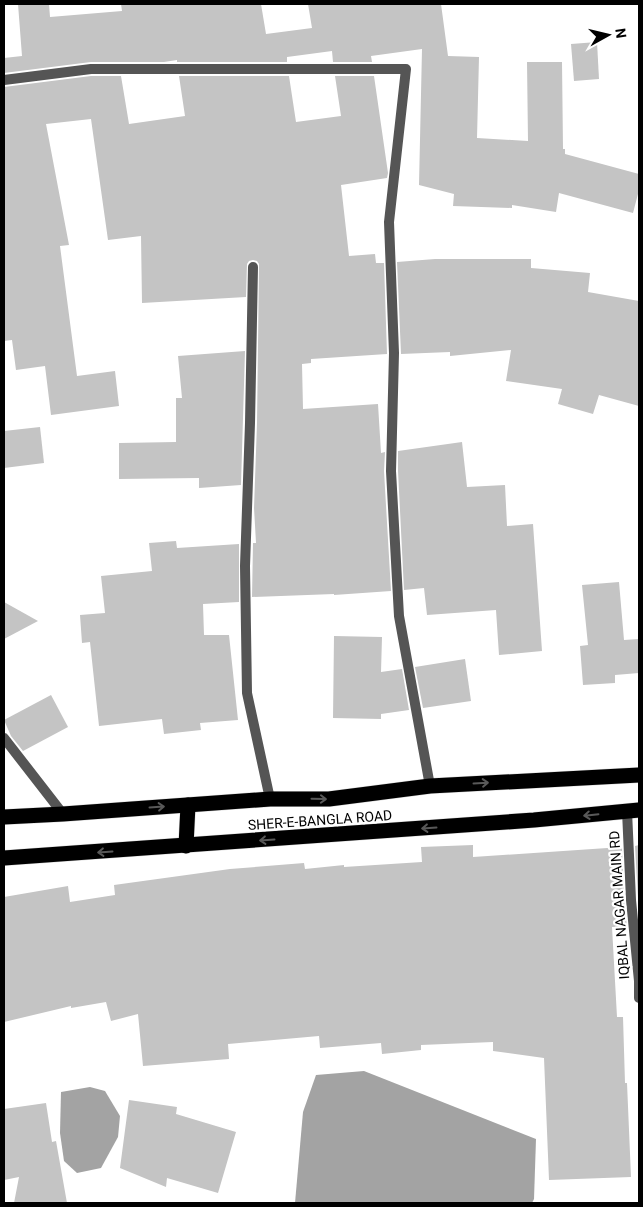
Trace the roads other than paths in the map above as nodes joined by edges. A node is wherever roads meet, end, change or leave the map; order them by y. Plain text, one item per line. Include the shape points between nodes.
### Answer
1 (4, 80) edge
2 (253, 267) dead end
3 (4, 738) edge
4 (639, 775) edge
5 (430, 786) junction
6 (270, 799) junction
7 (188, 805) junction
8 (633, 811) edge
9 (63, 814) junction
10 (4, 817) edge
11 (186, 846) junction
12 (4, 858) edge
13 (639, 998) edge

1 - 5 street via 91,69 406,69 389,222 394,353 391,471 399,616
2 - 6 street via 245,566 247,693
3 - 9 street
5 -> 4 highway, SHER-E-BANGLA ROAD
6 -> 5 highway, SHER-E-BANGLA ROAD via 329,800
6 - 7 highway, SHER-E-BANGLA ROAD
9 -> 7 highway, SHER-E-BANGLA ROAD
7 - 11 highway
8 -> 11 highway, SHER-E-BANGLA ROAD
8 - 13 street, IQBAL NAGAR MAIN RD via 631,900
9 - 10 highway, SHER-E-BANGLA ROAD
11 -> 12 highway, SHER-E-BANGLA ROAD

